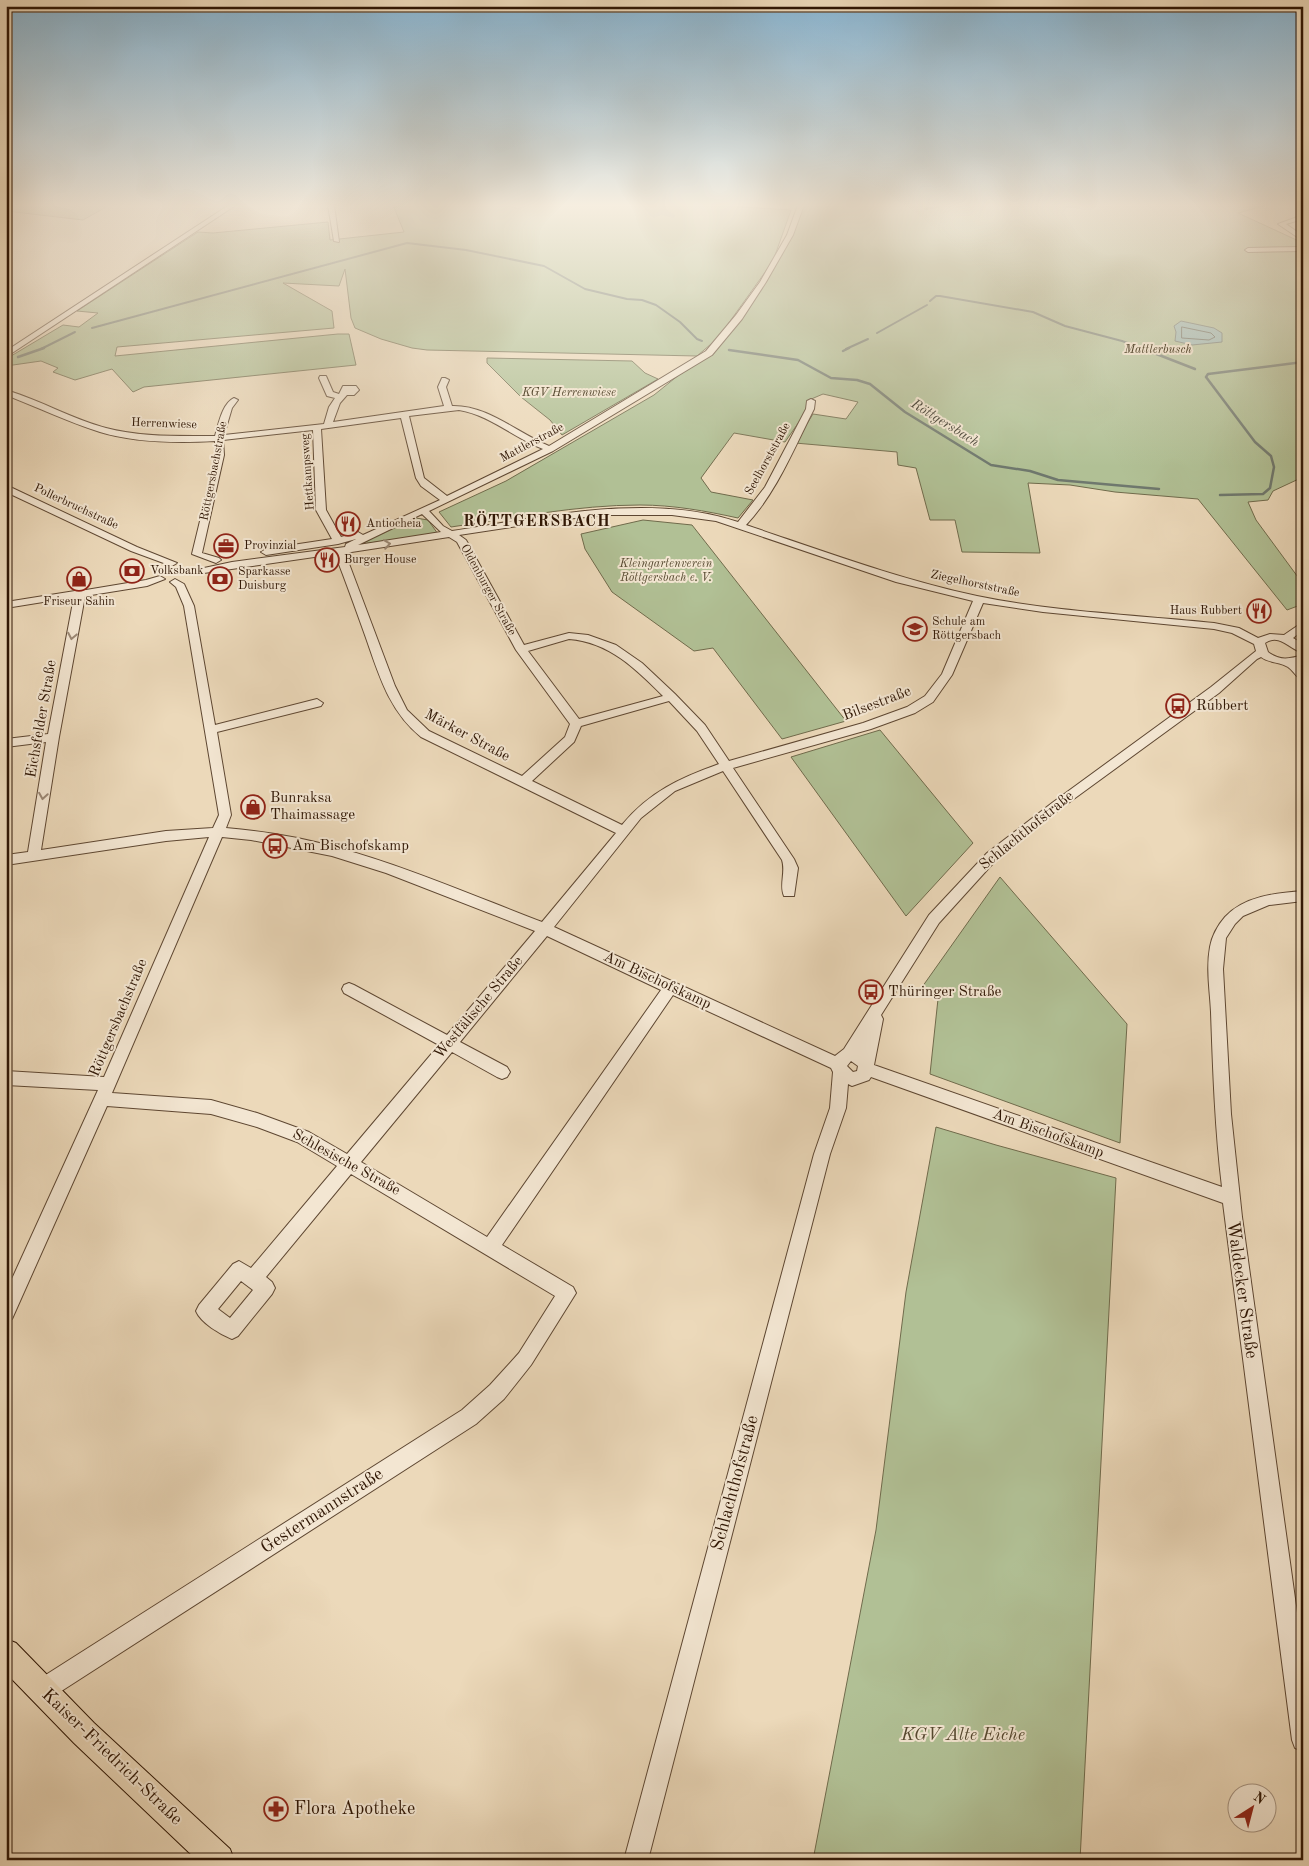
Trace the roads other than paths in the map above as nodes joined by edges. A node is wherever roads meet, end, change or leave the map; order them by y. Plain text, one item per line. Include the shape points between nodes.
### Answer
1 (100, 292) edge
2 (755, 292) edge
3 (6, 354) edge
4 (323, 378) dead end
5 (446, 380) dead end
6 (6, 392) edge
7 (234, 400) dead end
8 (810, 401) dead end
9 (449, 408) junction
10 (404, 414) junction
11 (328, 425) junction
12 (317, 426) junction
13 (219, 437) junction
14 (550, 449) junction
15 (6, 488) edge
16 (446, 500) junction
17 (423, 510) junction
18 (740, 526) junction
19 (451, 534) junction
20 (339, 546) junction
21 (216, 560) junction
22 (189, 569) junction
23 (163, 571) junction
24 (175, 582) junction
25 (81, 591) junction
26 (6, 596) edge
27 (979, 600) junction
28 (6, 605) edge
29 (188, 606) junction
30 (1303, 625) edge
31 (1285, 639) junction
32 (1265, 648) junction
33 (521, 650) junction
34 (1300, 654) edge
35 (1303, 677) edge
36 (1215, 690) joint
37 (671, 697) junction
38 (317, 703) dead end
39 (576, 724) junction
40 (210, 730) junction
41 (53, 737) junction
42 (6, 743) edge
43 (728, 766) junction
44 (523, 782) junction
45 (623, 831) junction
46 (219, 832) junction
47 (34, 856) junction
48 (6, 860) edge
49 (789, 892) dead end
50 (1303, 896) edge
51 (545, 929) junction
52 (671, 987) junction
53 (349, 989) dead end
54 (879, 1009) junction
55 (448, 1044) junction
56 (843, 1064) junction
57 (864, 1070) junction
58 (502, 1072) dead end
59 (6, 1078) edge
60 (109, 1084) junction
61 (102, 1099) junction
62 (838, 1108) junction
63 (349, 1163) junction
64 (1230, 1198) junction
65 (491, 1246) junction
66 (253, 1279) dead end
67 (567, 1292) joint
68 (6, 1313) edge
69 (6, 1653) edge
70 (41, 1691) junction
71 (1303, 1740) edge
72 (219, 1860) edge
73 (636, 1860) edge

1 - 3 street
2 - 14 street, Mattlerstraße via 709,353
4 - 11 street via 330,394 342,395 332,410
5 - 9 street via 442,387
6 - 13 street, Herrenwiese via 117,434 159,438
7 - 13 street, Röttgersbachstraße via 228,408
8 - 18 street, Seelhorststraße via 810,409 766,491
9 - 10 street, Herrenwiese
9 - 14 street, Herrenwiese via 474,409 489,415 522,437
10 - 11 street, Herrenwiese
10 - 16 street via 420,478 430,490
11 - 12 street, Herrenwiese
12 - 13 street, Herrenwiese
12 - 20 street, Hettkampsweg via 321,510
13 - 21 street, Röttgersbachstraße via 220,455 197,554
14 - 16 street, Mattlerstraße
15 - 23 street, Pollerbruchstraße via 134,549
16 - 17 street, Mattlerstraße
17 - 19 street via 440,528
17 - 20 street, Mattlerstraße
18 - 19 street, Ziegelhorststraße via 672,512 609,512
18 - 27 street, Ziegelhorststraße via 900,580
20 -> 19 street, Ziegelhorststraße
19 - 33 street, Oldenburger Straße via 461,540
20 - 21 street, Mattlerstraße
20 - 22 street, Ziegelhorststraße via 232,565
20 - 44 street, Märker Straße via 396,705 405,717 425,734
21 - 22 street, Mattlerstraße
22 - 23 street, Ziegelhorststraße
22 - 24 street, Ziegelhorststraße
22 - 29 street, Röttgersbachstraße
23 - 24 street, Ziegelhorststraße
23 - 25 street, Ziegelhorststraße
24 - 29 street, Röttgersbachstraße
25 - 26 street, Ziegelhorststraße
25 - 28 street, Ziegelhorststraße
25 -> 41 street, Eichsfelder Straße
27 - 32 street, Ziegelhorststraße via 1214,626 1234,630
27 - 43 street, Bilsestraße via 946,676 929,699 911,710 866,726
29 - 40 street, Röttgersbachstraße
30 - 31 street
31 - 32 street
31 - 34 street
32 - 34 street
32 - 36 street, Schlachthofstraße
33 - 37 street, Oldenburger Straße via 567,636 592,639 609,645
33 - 39 street, Oldenburger Straße
34 - 35 street
36 - 54 street, Schlachthofstraße via 992,856 934,919
37 - 39 street
37 - 43 street, Oldenburger Straße via 701,728
38 - 40 street
39 - 44 street via 570,739
40 - 46 street, Röttgersbachstraße via 225,815
41 - 42 street
41 -> 47 street, Eichsfelder Straße
43 - 45 street, Westfälische Straße via 672,788 637,815
43 - 49 street, Oldenburger Straße via 788,859 791,868
44 - 45 street, Märker Straße
45 - 51 street, Westfälische Straße
46 - 47 street, Am Bischofskamp via 166,836
46 - 51 street, Am Bischofskamp via 251,834 333,851
46 - 60 street, Röttgersbachstraße
47 - 48 street, Am Bischofskamp
50 - 64 street, Waldecker Straße via 1253,904 1236,914 1223,930 1217,946 1218,1039
51 - 52 street, Am Bischofskamp
51 - 55 street, Westfälische Straße
52 - 56 street, Am Bischofskamp via 798,1047
52 - 65 street
53 - 55 street
54 - 56 street, Schlachthofstraße
54 - 57 street, Schlachthofstraße
55 - 58 street
55 - 63 street, Westfälische Straße
56 - 57 street via 852,1079
56 - 57 street via 859,1056
56 - 62 street, Schlachthofstraße
57 - 62 street, Schlachthofstraße
57 - 64 street, Am Bischofskamp
59 - 60 street
60 - 61 street, Röttgersbachstraße
61 - 63 street, Schlesische Straße via 210,1107 303,1137
61 - 68 street, Röttgersbachstraße
62 - 73 street, Schlachthofstraße via 822,1154
63 - 65 street, Schlesische Straße
63 - 66 street, Westfälische Straße
64 - 71 street, Waldecker Straße
65 - 67 street, Schlesische Straße
67 - 70 street, Gestermannstraße via 525,1359 498,1392 469,1417
69 - 70 main road, Kaiser-Friedrich-Straße
70 - 72 main road, Kaiser-Friedrich-Straße

